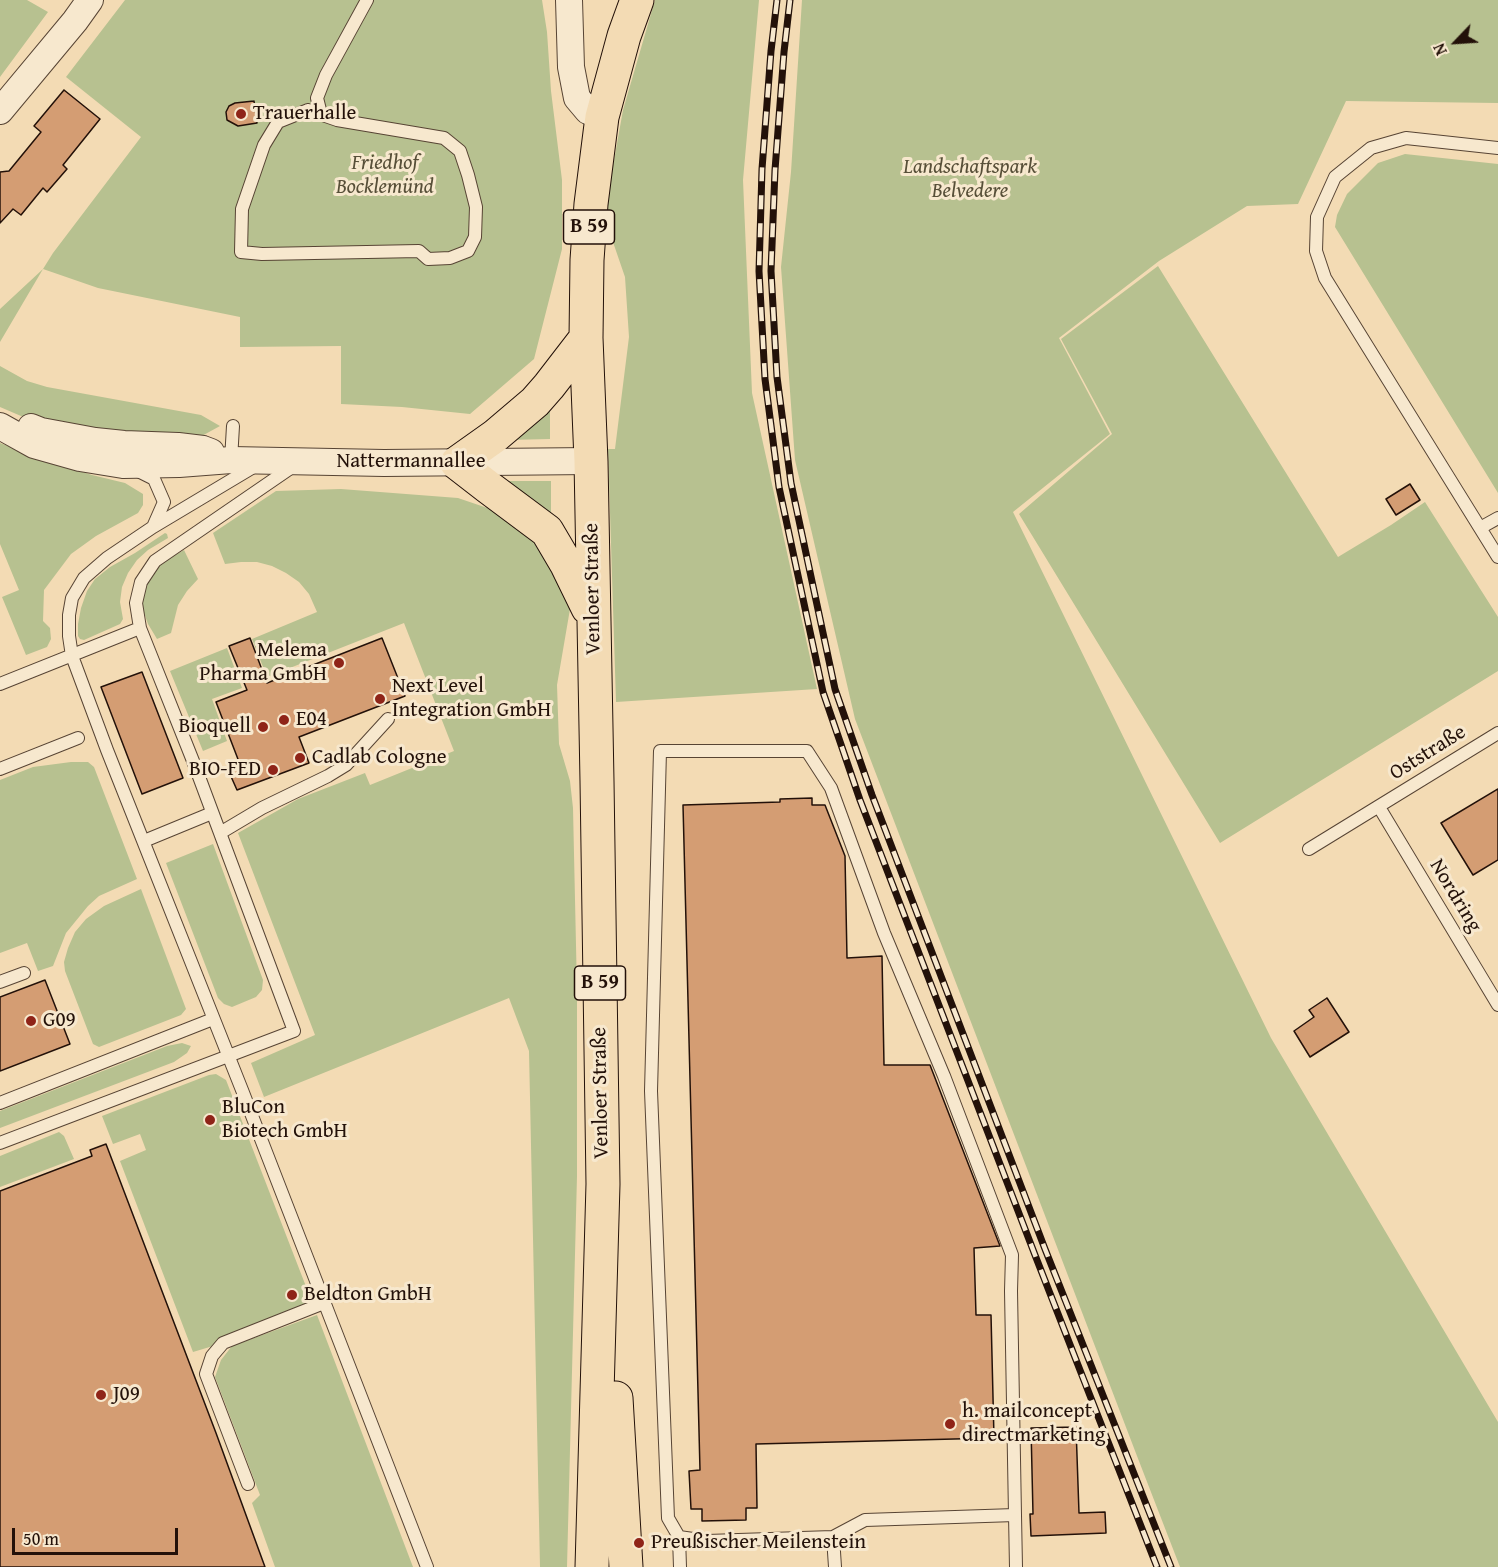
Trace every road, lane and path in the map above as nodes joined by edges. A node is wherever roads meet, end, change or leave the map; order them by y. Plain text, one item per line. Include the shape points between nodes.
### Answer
1 (90, 0) edge
2 (367, 0) edge
3 (569, 0) edge
4 (638, 0) edge
5 (0, 111) edge
6 (321, 114) junction
7 (602, 117) junction
8 (1498, 148) edge
9 (586, 338) junction
10 (0, 413) edge
11 (0, 426) edge
12 (233, 426) dead end
13 (231, 460) junction
14 (263, 461) junction
15 (591, 461) junction
16 (301, 462) junction
17 (457, 463) junction
18 (123, 465) junction
19 (1498, 518) edge
20 (153, 527) junction
21 (1480, 528) junction
22 (1498, 557) edge
23 (593, 618) junction
24 (140, 628) junction
25 (72, 656) junction
26 (0, 684) edge
27 (388, 719) dead end
28 (1498, 733) edge
29 (78, 738) dead end
30 (0, 769) edge
31 (1378, 807) junction
32 (212, 813) junction
33 (220, 833) junction
34 (144, 841) junction
35 (1309, 849) dead end
36 (24, 973) dead end
37 (0, 982) edge
38 (1498, 1005) edge
39 (213, 1019) junction
40 (228, 1055) junction
41 (0, 1103) edge
42 (0, 1143) edge
43 (603, 1184) junction
44 (324, 1303) junction
45 (248, 1484) dead end
46 (1015, 1515) junction
47 (679, 1537) junction
48 (833, 1537) junction
49 (427, 1567) edge
50 (592, 1567) edge
51 (626, 1567) edge
52 (680, 1567) edge
53 (835, 1567) edge
54 (1016, 1567) edge

1 - 5 street
2 - 6 lane via 326,75 317,98
3 - 7 street via 571,67 577,98 588,111
4 - 7 main road, Venloer Straße / B 59
6 - 6 lane via 444,138 460,151 476,207 475,237 468,251 450,258 428,259 419,251 241,252 242,209 264,145 278,122 308,110
7 - 9 main road, Venloer Straße / B 59 via 591,204
8 - 21 lane via 1406,138 1371,148 1335,177 1317,218 1316,250 1325,278
9 - 15 main road, Venloer Straße / B 59
9 - 17 main road via 535,402
10 - 13 street, Nattermannallee via 41,431 124,444 203,449
11 - 18 street, Nattermannallee via 34,445
12 - 13 lane
13 - 14 street, Nattermannallee
13 - 18 street, Nattermannallee
14 - 16 street, Nattermannallee
14 - 20 lane
15 - 17 street, Nattermannallee
15 - 23 main road, Venloer Straße / B 59
16 - 17 street, Nattermannallee
16 - 24 lane via 155,561 138,592
17 - 23 main road via 547,531
18 - 20 lane via 154,479 164,502
19 - 21 lane
20 - 25 lane via 84,578 72,598 69,615
21 - 22 lane
23 - 43 main road, Venloer Straße / B 59
24 - 25 lane
24 - 32 lane
25 - 26 lane
25 - 34 lane
27 - 33 lane via 346,765
28 - 31 lane, Oststraße
29 - 30 lane
31 - 35 lane, Oststraße
31 - 38 lane, Nordring
32 - 33 lane
32 - 34 lane
33 - 40 lane via 294,1031
34 - 39 lane
36 - 37 lane
39 - 40 lane
39 - 41 lane
40 - 42 lane
40 - 44 lane
43 - 50 main road, Venloer Straße / B 59
43 - 51 main road, Venloer Straße / B 59
44 - 45 lane via 223,1343 212,1356 206,1374
44 - 49 lane
46 - 47 lane via 1012,1255 831,788 807,751 660,751 651,1091 668,1518
46 - 48 lane via 865,1520
46 - 54 lane
47 - 48 lane via 708,1541
47 - 52 lane
48 - 53 lane

